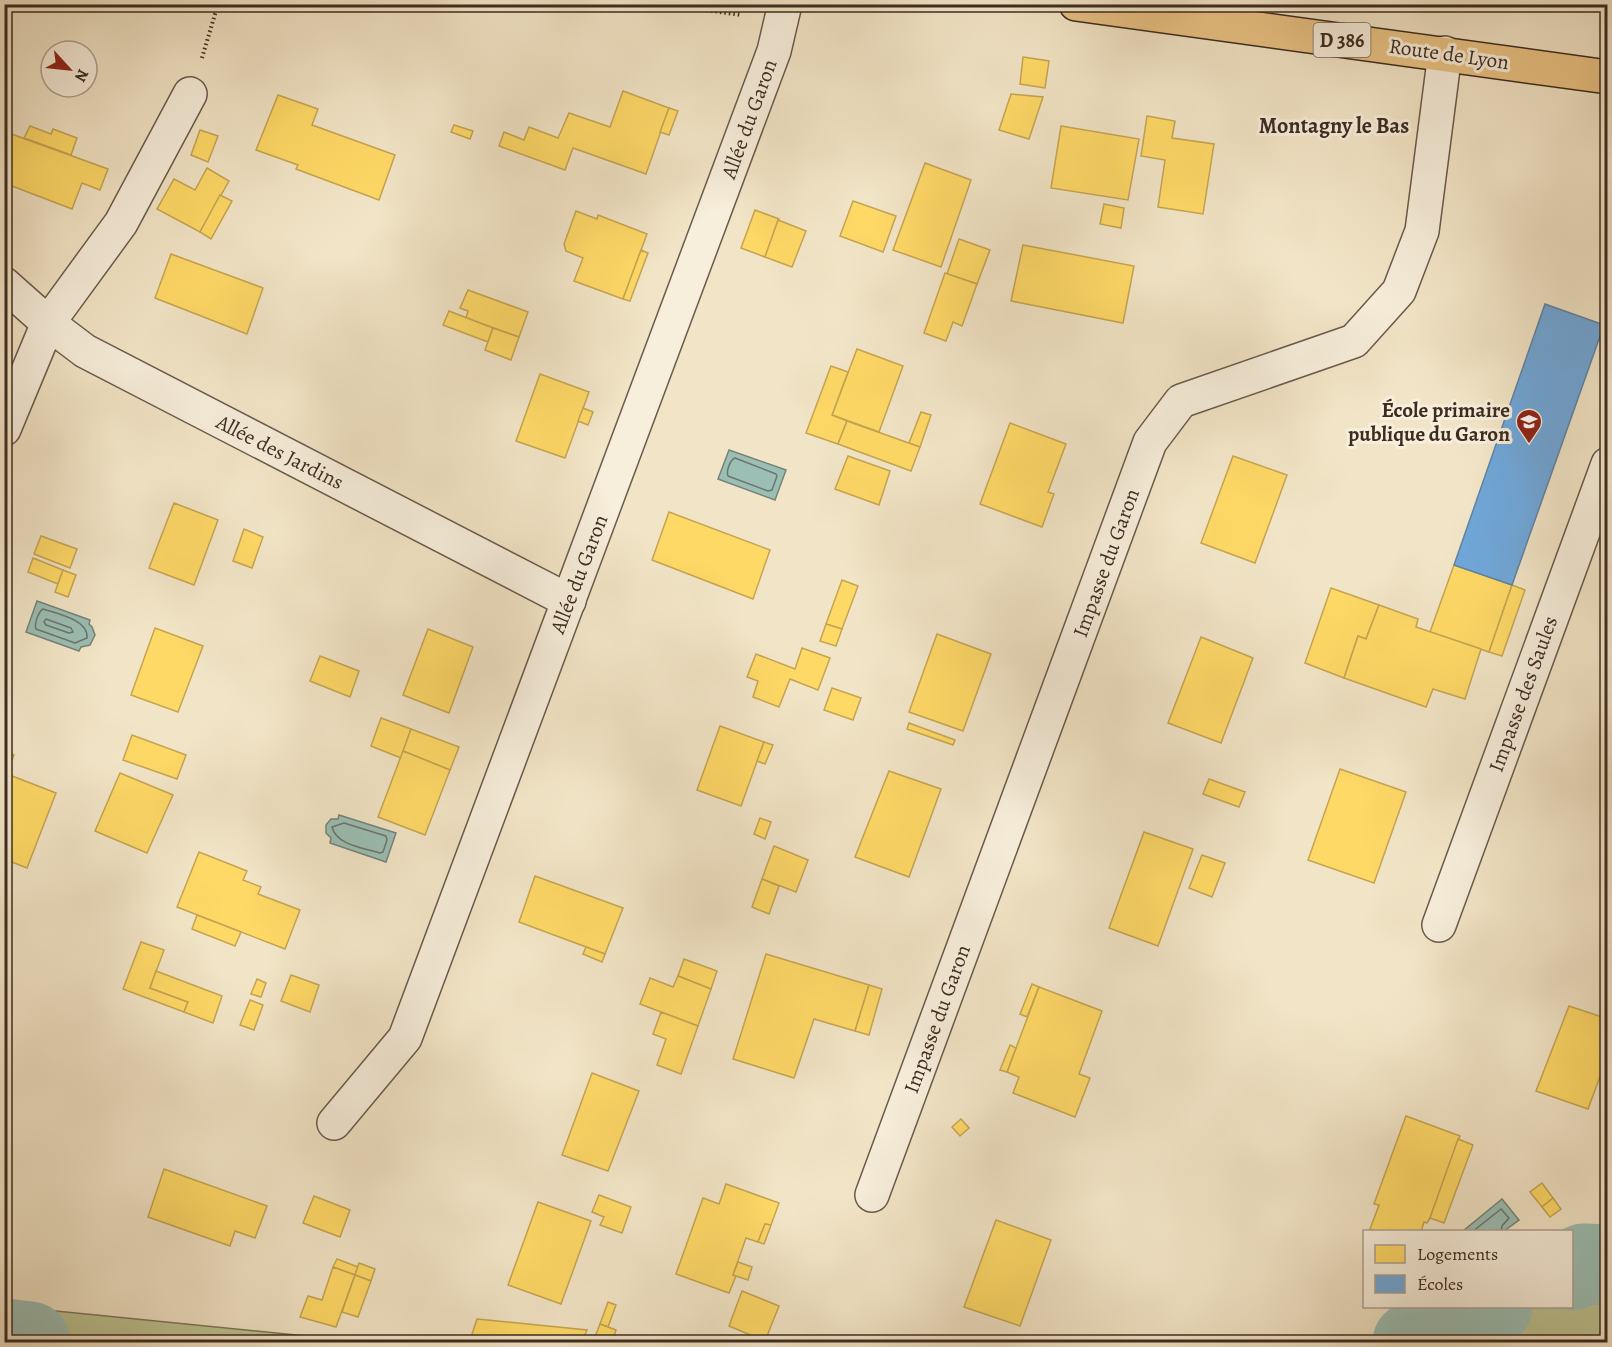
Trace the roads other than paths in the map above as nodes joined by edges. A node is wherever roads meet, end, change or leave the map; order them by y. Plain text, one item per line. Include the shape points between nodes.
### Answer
1 (1076, 4) edge
2 (783, 13) edge
3 (1445, 53) junction
4 (1608, 76) edge
5 (190, 94) road end
6 (4, 284) edge
7 (48, 323) junction
8 (4, 429) edge
9 (1608, 464) edge
10 (569, 601) junction
11 (1439, 925) dead end
12 (334, 1123) dead end
13 (872, 1195) dead end

1 - 3 main road, Route de Lyon / D 386
2 - 10 street, Allée du Garon via 774,51
3 - 4 main road, Route de Lyon / D 386
3 - 13 street, Impasse du Garon via 1422,231 1399,291 1354,340 1181,401 1150,442
5 - 7 street via 121,223
6 - 7 street, Allée des Jardins
7 - 8 street
7 - 10 street, Allée des Jardins via 85,351
9 - 11 street, Impasse des Saules
10 - 12 street, Allée du Garon via 405,1038

